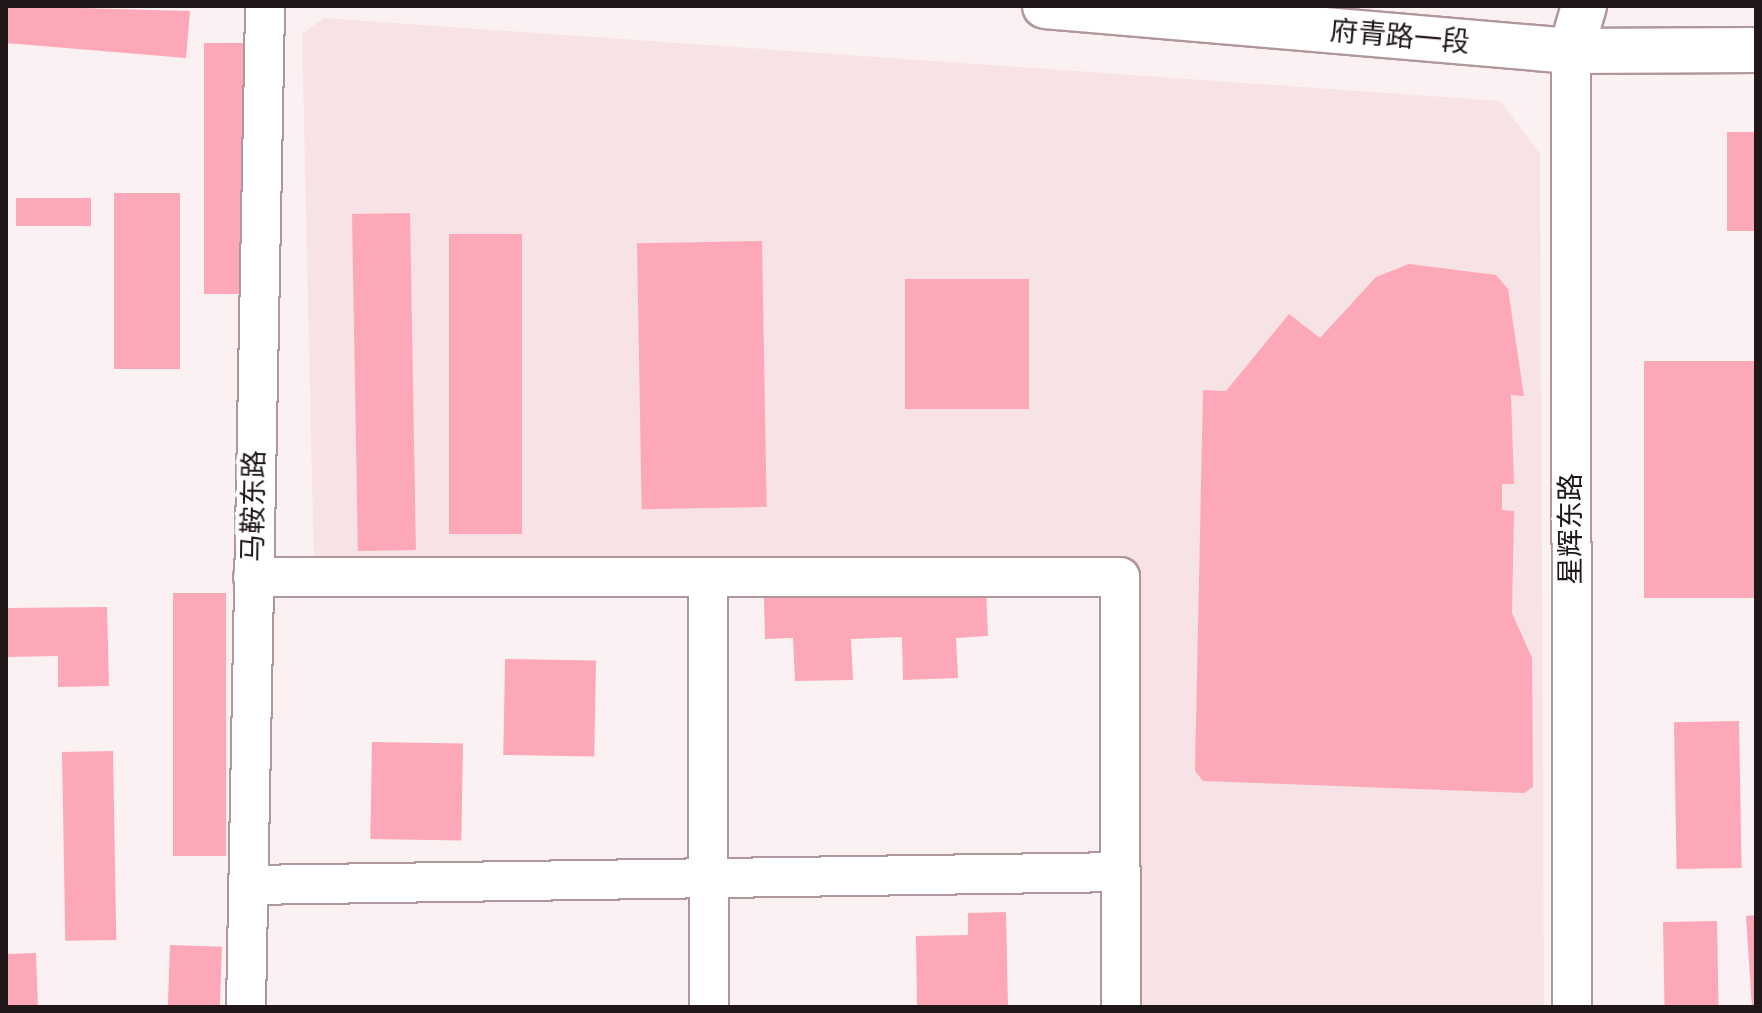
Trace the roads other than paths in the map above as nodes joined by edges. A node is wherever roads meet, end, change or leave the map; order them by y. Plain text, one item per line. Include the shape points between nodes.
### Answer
1 (265, 6) edge
2 (1045, 6) edge
3 (1563, 6) edge
4 (1584, 6) edge
5 (1756, 50) edge
6 (1571, 51) junction
7 (253, 577) junction
8 (708, 577) junction
9 (1120, 872) junction
10 (709, 878) junction
11 (248, 885) junction
12 (246, 1007) edge
13 (709, 1007) edge
14 (1121, 1007) edge
15 (1572, 1007) edge

1 - 7 street, 马鞍东路
2 - 6 main road, 府青路一段
3 - 6 main road
4 - 6 main road
5 - 6 main road, 府青路一段
6 - 15 street, 星辉东路
7 - 8 street
7 - 11 street, 马鞍东路
8 - 9 street via 1120,577
8 - 10 street
9 - 10 street
9 - 14 street
10 - 11 street
10 - 13 street
11 - 12 street, 马鞍东路

